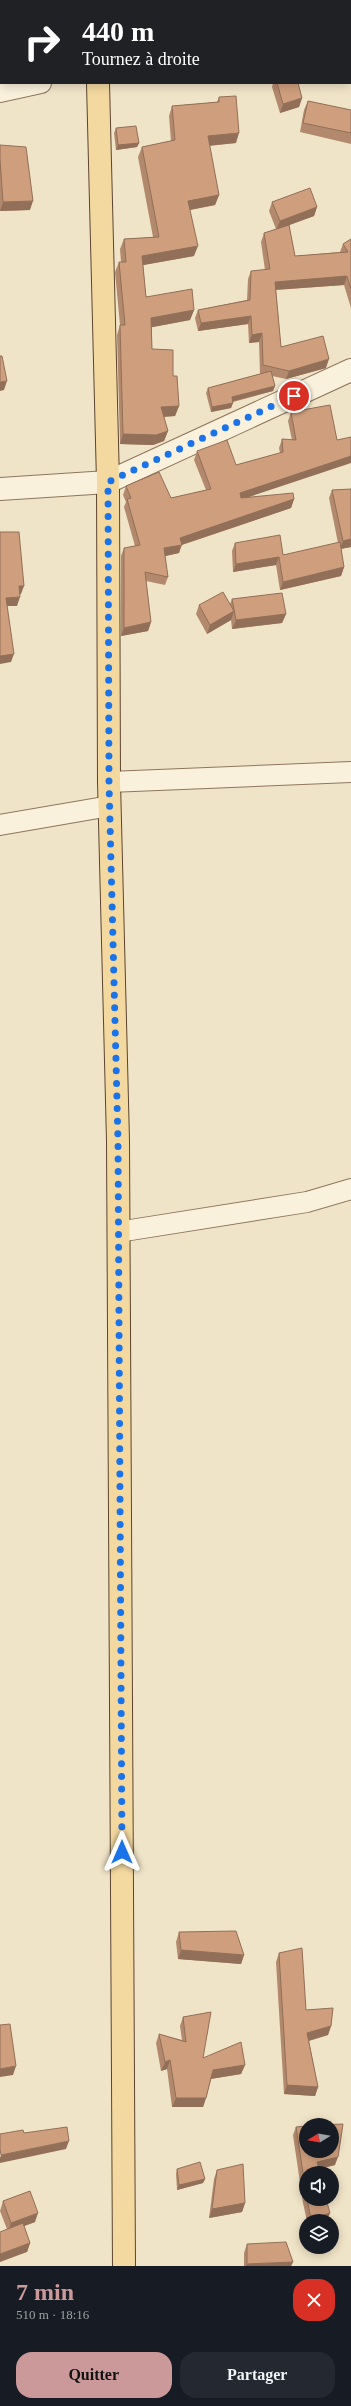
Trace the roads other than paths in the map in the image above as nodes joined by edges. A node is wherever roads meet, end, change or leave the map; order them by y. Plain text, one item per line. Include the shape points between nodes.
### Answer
1 (36, 84) edge
2 (98, 84) edge
3 (0, 92) edge
4 (351, 370) edge
5 (108, 482) junction
6 (0, 488) edge
7 (351, 772) edge
8 (109, 782) junction
9 (110, 806) junction
10 (0, 824) edge
11 (351, 1189) edge
12 (118, 1232) junction
13 (124, 2266) edge

1 - 3 street
2 - 5 main road
4 - 5 street
5 - 6 street
5 - 8 main road
7 - 8 street
8 - 9 main road
9 - 10 street
9 - 12 main road
11 - 12 street via 307,1202
12 - 13 main road

